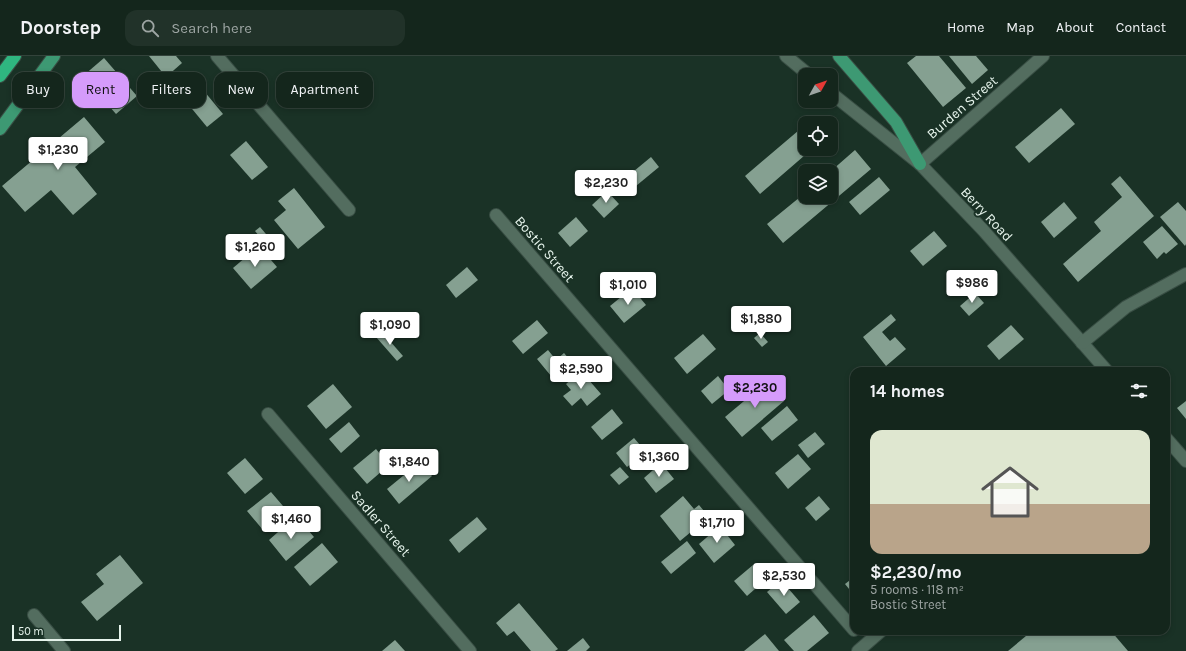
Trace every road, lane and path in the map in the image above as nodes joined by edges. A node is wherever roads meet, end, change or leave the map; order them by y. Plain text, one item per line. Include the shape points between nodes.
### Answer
1 (15, 56) edge
2 (54, 56) edge
3 (217, 56) edge
4 (786, 56) edge
5 (839, 56) edge
6 (1043, 56) edge
7 (801, 68) edge
8 (0, 76) edge
9 (838, 99) edge
10 (0, 129) edge
11 (920, 164) junction
12 (349, 210) dead end
13 (496, 215) dead end
14 (1186, 274) edge
15 (1082, 343) junction
16 (1103, 367) edge
17 (268, 414) dead end
18 (1170, 443) edge
19 (1186, 461) edge
20 (34, 616) dead end
21 (850, 626) edge
22 (856, 635) edge
23 (877, 635) edge
24 (862, 648) edge
25 (64, 651) edge
26 (470, 651) edge

1 - 8 highway
2 - 10 main road
3 - 12 street
4 - 7 street
5 - 11 main road via 896,122
6 - 11 street, Burden Street
9 - 11 street, Berry Road
11 - 15 street, Berry Road via 983,230
13 - 21 street, Bostic Street
14 - 15 street via 1126,307
15 - 16 street, Berry Road
17 - 26 street, Sadler Street
18 - 19 street
20 - 25 street
22 - 24 street, Bostic Street
23 - 24 street

